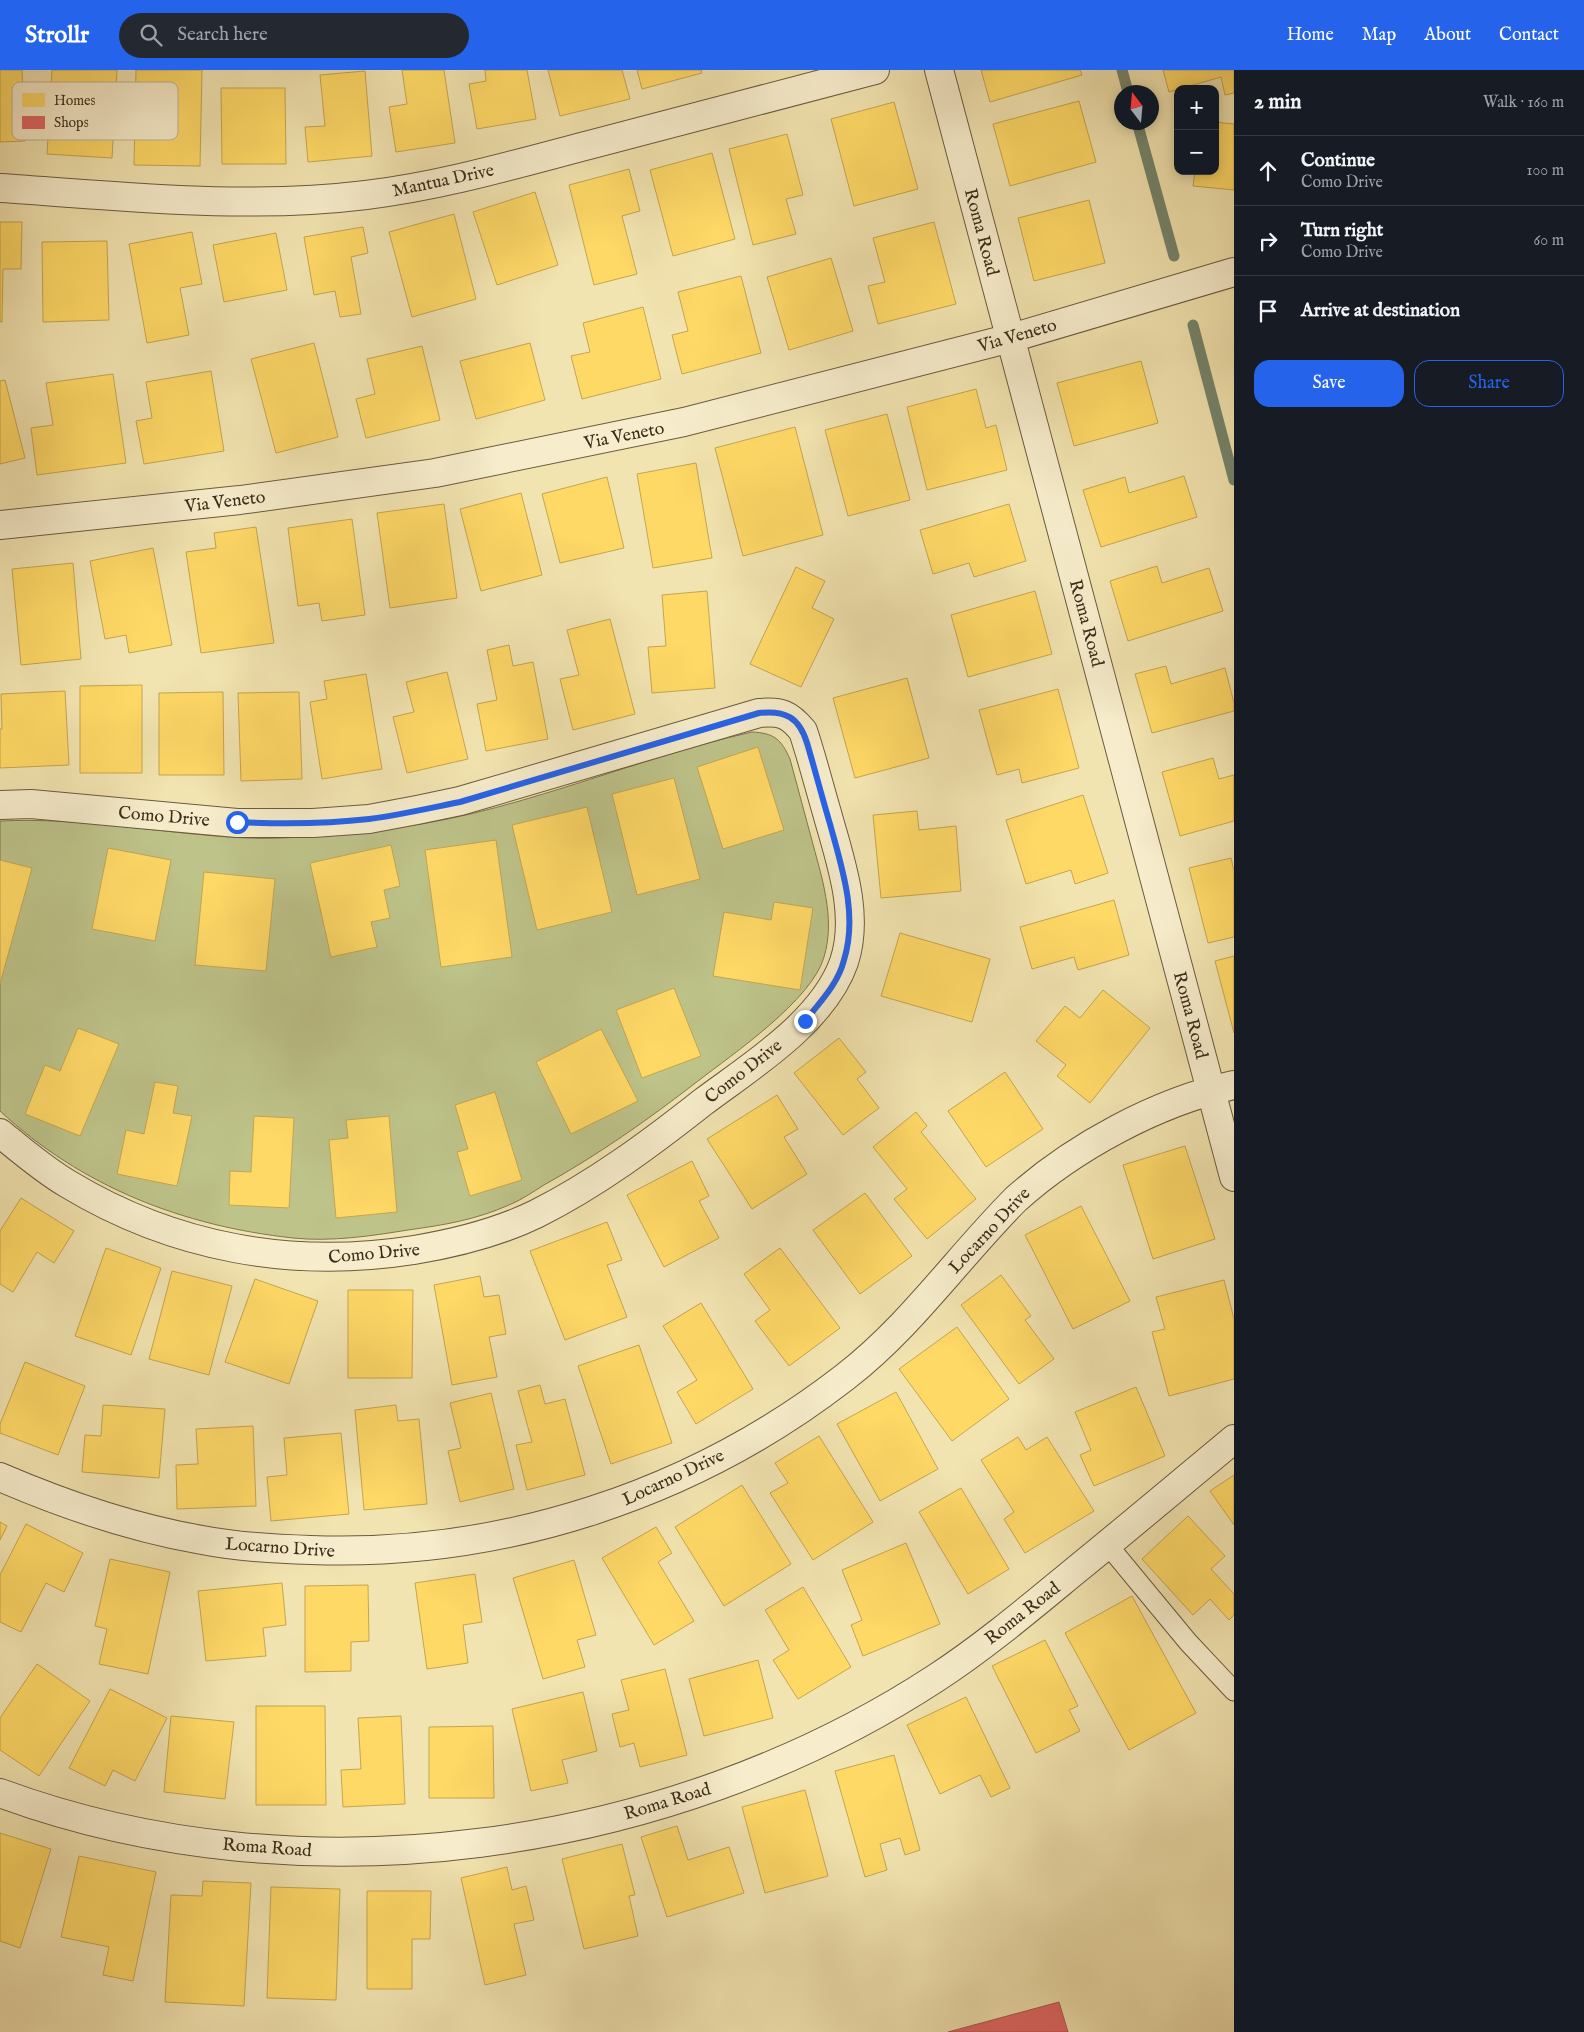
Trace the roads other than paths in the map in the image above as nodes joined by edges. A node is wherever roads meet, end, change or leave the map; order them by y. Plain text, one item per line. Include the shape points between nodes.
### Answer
1 (875, 70) edge
2 (939, 70) edge
3 (0, 188) edge
4 (1234, 272) edge
5 (1011, 338) junction
6 (0, 525) edge
7 (0, 805) edge
8 (1222, 1088) edge
9 (0, 1133) edge
10 (1234, 1177) edge
11 (1234, 1440) edge
12 (0, 1477) edge
13 (1107, 1544) junction
14 (1234, 1692) edge
15 (0, 1793) edge

1 - 3 street, Mantua Drive via 508,166 366,195 217,203
2 - 5 street, Roma Road
4 - 5 street, Via Veneto
5 - 6 street, Via Veneto via 684,422 435,473 240,500
5 - 8 street, Roma Road
7 - 9 street, Como Drive via 31,804 254,823 369,819 460,802 774,711 794,720 803,731 841,863 850,919 849,940 835,983 805,1021 777,1046 656,1139 578,1190 518,1222 454,1243 390,1254 347,1257 290,1257 242,1250 169,1230 100,1202 66,1183
8 - 10 street, Roma Road
8 - 12 street, Locarno Drive via 1110,1132 1035,1181 996,1219 901,1327 845,1377 771,1428 652,1490 546,1526 432,1546 351,1552 262,1549 204,1541 110,1518
11 - 13 street, Roma Road
13 - 14 lane
13 - 15 street, Roma Road via 1028,1610 937,1678 870,1718 771,1765 686,1797 594,1823 494,1841 427,1848 290,1852 169,1839 44,1809

